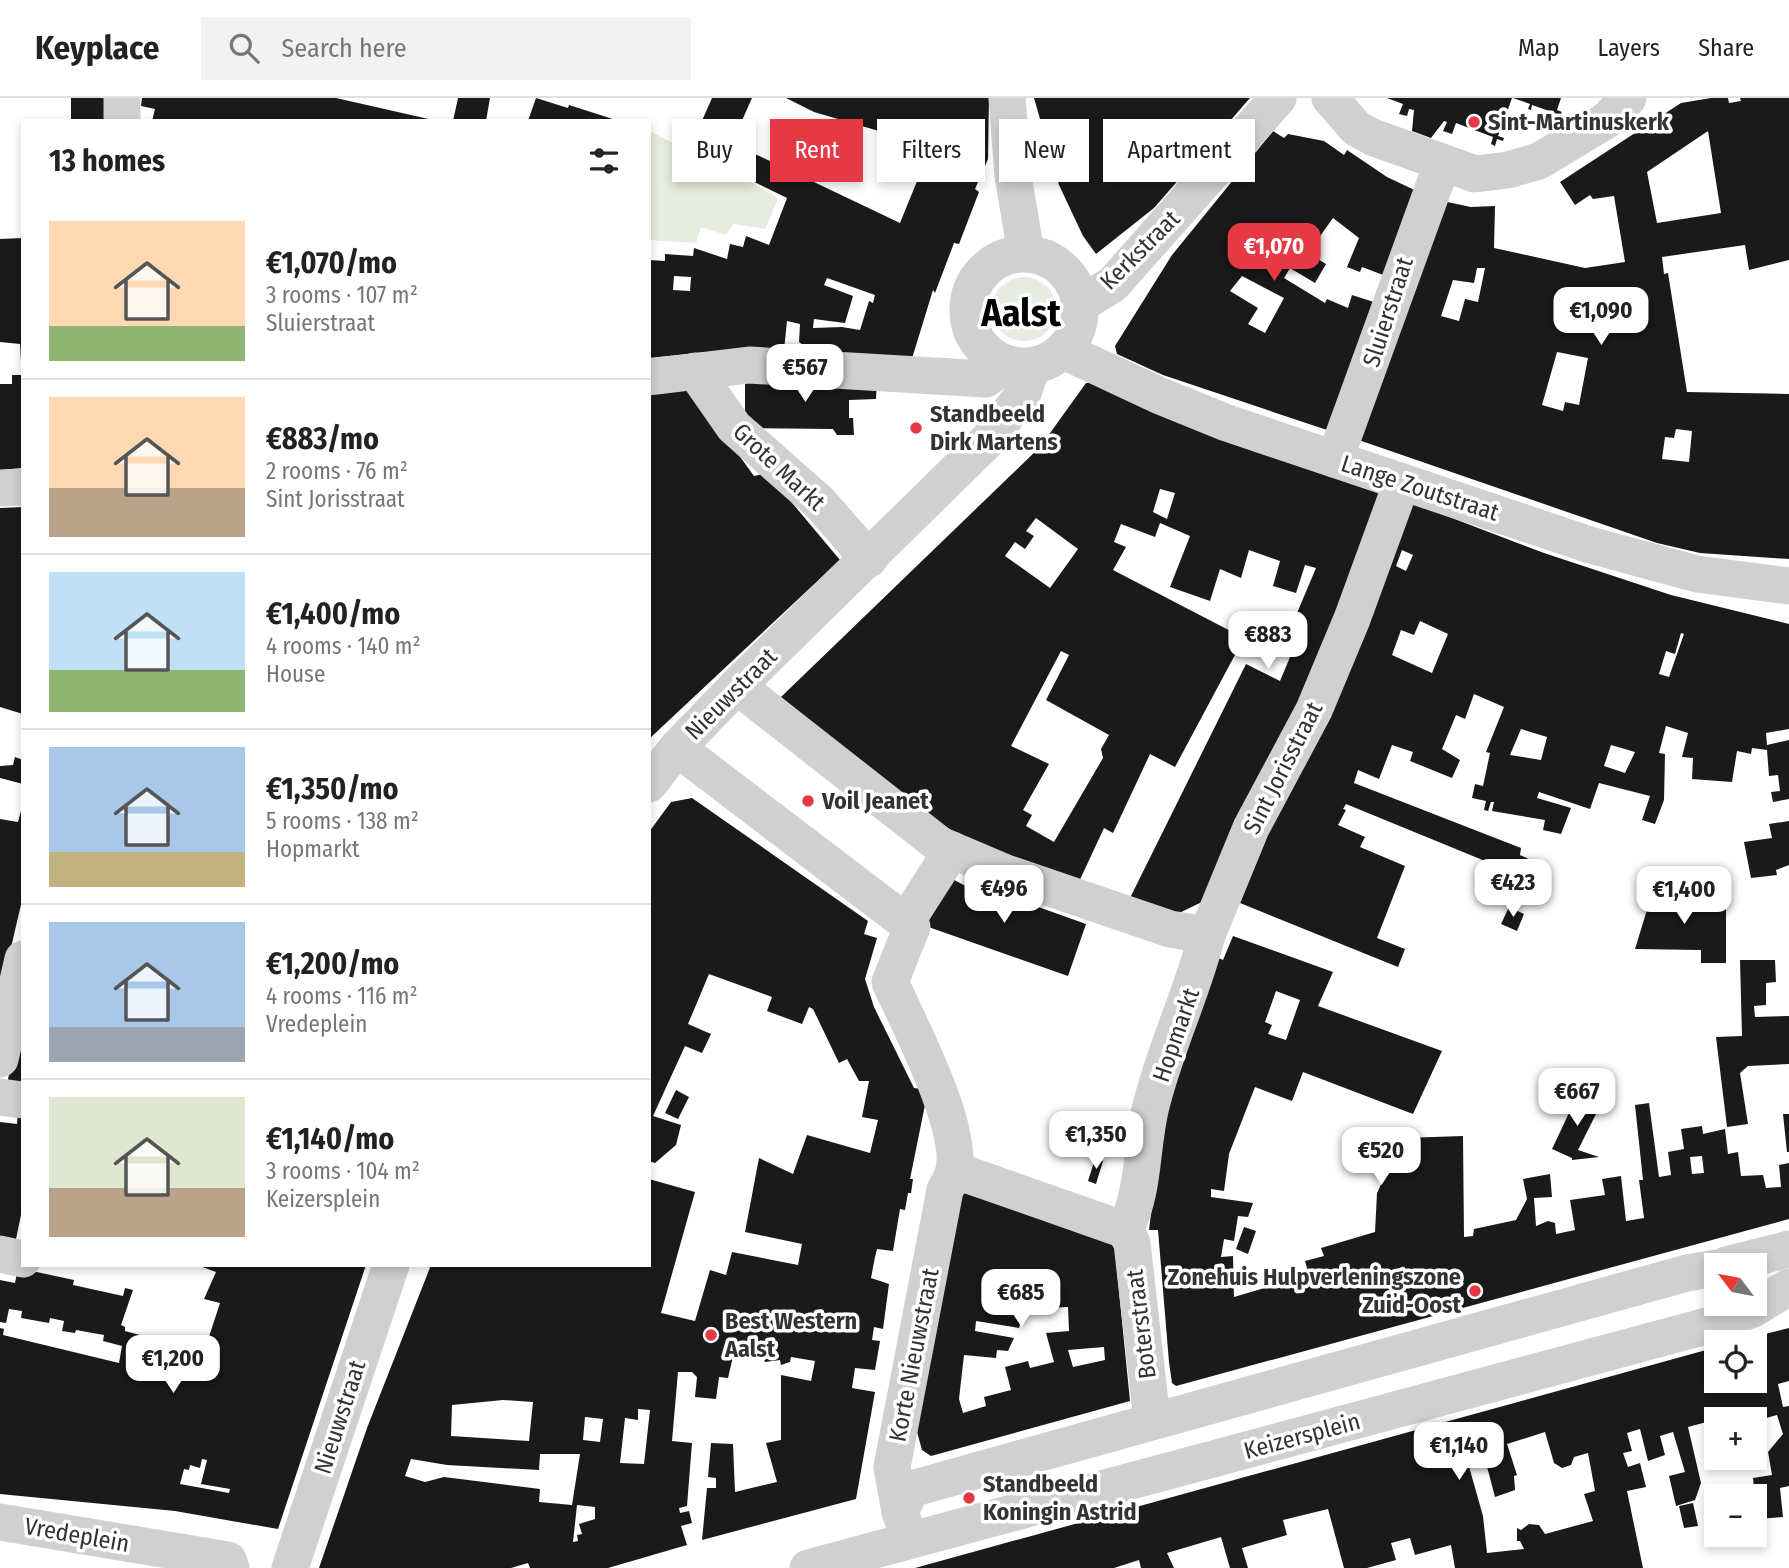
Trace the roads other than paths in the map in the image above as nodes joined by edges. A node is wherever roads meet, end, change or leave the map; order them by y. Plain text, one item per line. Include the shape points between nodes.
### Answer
1 (122, 98) edge
2 (1007, 98) edge
3 (1278, 98) edge
4 (1330, 98) edge
5 (1628, 98) edge
6 (122, 119) edge
7 (1442, 164) junction
8 (1026, 253) junction
9 (1081, 304) junction
10 (1034, 360) junction
11 (695, 371) junction
12 (651, 377) edge
13 (1335, 459) junction
14 (1402, 482) junction
15 (21, 487) edge
16 (0, 488) edge
17 (869, 559) junction
18 (1789, 586) edge
19 (737, 686) junction
20 (677, 748) junction
21 (651, 781) edge
22 (952, 850) junction
23 (906, 922) junction
24 (1207, 935) junction
25 (21, 968) edge
26 (0, 1059) edge
27 (0, 1097) edge
28 (21, 1100) edge
29 (954, 1170) junction
30 (1125, 1230) junction
31 (1789, 1249) edge
32 (0, 1254) edge
33 (21, 1259) edge
34 (1768, 1263) edge
35 (390, 1267) edge
36 (1704, 1276) edge
37 (1768, 1285) edge
38 (1789, 1287) edge
39 (1711, 1316) edge
40 (1152, 1420) junction
41 (0, 1522) edge
42 (905, 1526) junction
43 (231, 1568) edge
44 (290, 1568) edge
45 (808, 1568) edge

1 - 6 street
2 - 8 street via 1013,176
3 - 9 street, Kerkstraat via 1113,284
4 - 7 street via 1356,128
5 - 7 street via 1607,120 1539,161 1475,174
7 - 13 street, Sluierstraat
8 - 9 street via 1056,263 1068,274
8 - 10 street via 991,263 978,276 967,312 983,350
9 - 10 street via 1077,329
10 - 11 street via 986,379 748,365
10 - 13 street, Lange Zoutstraat
10 - 17 street via 1022,396 987,441
11 - 12 street
11 - 17 street, Grote Markt via 734,427 819,502
13 - 14 street, Lange Zoutstraat
14 - 18 street, Lange Zoutstraat via 1604,549 1697,574
14 - 24 street, Sint Jorisstraat via 1314,709 1251,828
15 - 16 street
17 - 19 street, Nieuwstraat
19 - 20 street, Nieuwstraat
19 - 22 street
20 - 21 street, Nieuwstraat
20 - 23 street
22 - 23 street
22 - 24 street via 1170,929
23 - 29 street via 912,927 890,982 934,1079 953,1140
24 - 30 street, Hopmarkt via 1150,1109 1136,1208
25 - 26 street
27 - 28 street
29 - 30 street
29 - 42 street, Korte Nieuwstraat via 945,1190 892,1467
30 - 40 street, Boterstraat via 1132,1244
31 - 34 street, Keizersplein
32 - 33 street
35 - 44 street, Nieuwstraat
36 - 40 street, Keizersplein via 1687,1273
37 - 38 street, Keizersplein
39 - 42 street, Keizersplein via 1701,1328
40 - 42 street, Keizersplein via 911,1489
41 - 43 street, Vredeplein via 228,1560
42 - 45 street, Keizersplein

